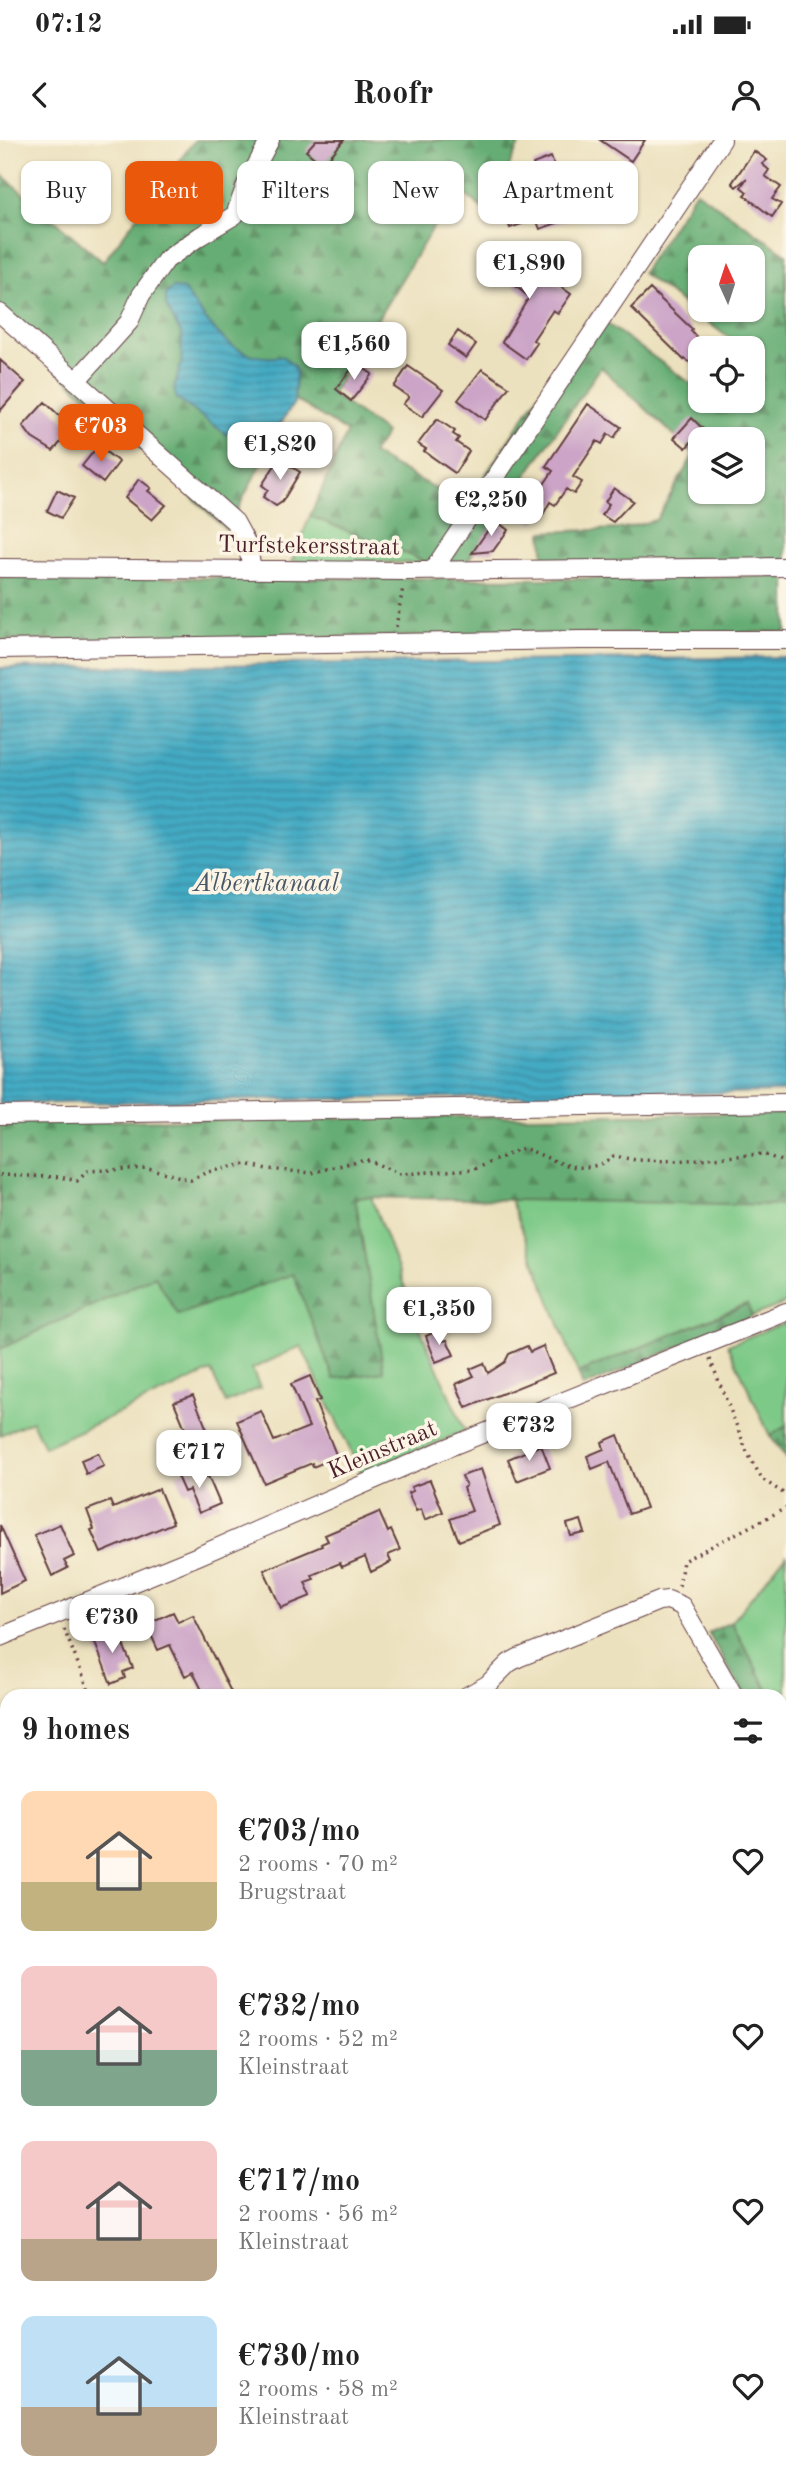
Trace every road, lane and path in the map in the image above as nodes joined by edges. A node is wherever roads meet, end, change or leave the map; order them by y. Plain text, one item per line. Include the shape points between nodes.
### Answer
1 (270, 140) edge
2 (722, 140) edge
3 (0, 313) edge
4 (76, 381) junction
5 (786, 567) edge
6 (0, 568) edge
7 (252, 568) junction
8 (433, 570) junction
9 (407, 571) junction
10 (786, 640) edge
11 (393, 643) junction
12 (0, 649) edge
13 (786, 1103) edge
14 (0, 1115) edge
15 (786, 1163) edge
16 (0, 1175) edge
17 (786, 1312) edge
18 (704, 1344) junction
19 (786, 1495) edge
20 (786, 1508) edge
21 (676, 1602) junction
22 (58, 1614) junction
23 (0, 1637) edge
24 (89, 1689) edge
25 (480, 1689) edge
26 (730, 1689) edge

1 - 4 street via 235,215 166,260 141,295 129,322
2 - 8 street
3 - 4 street
4 - 7 street via 235,523 247,544
5 - 8 street, Turfstekersstraat
6 - 7 street, Turfstekersstraat
7 - 9 street, Turfstekersstraat
8 - 9 street, Turfstekersstraat
9 - 11 path
10 - 11 street
11 - 12 street
13 - 14 street
15 - 16 path via 763,1154 675,1161 614,1156 586,1169 523,1148 475,1169 400,1174 365,1159 312,1173 246,1164 191,1180 148,1168 88,1171 77,1181
17 - 18 street, Kleinstraat
18 - 19 path via 747,1452 762,1479
18 - 22 street, Kleinstraat
20 - 21 path via 683,1561
21 - 25 street via 659,1601 518,1658
21 - 26 street
22 - 23 street, Kleinstraat
22 - 24 path

